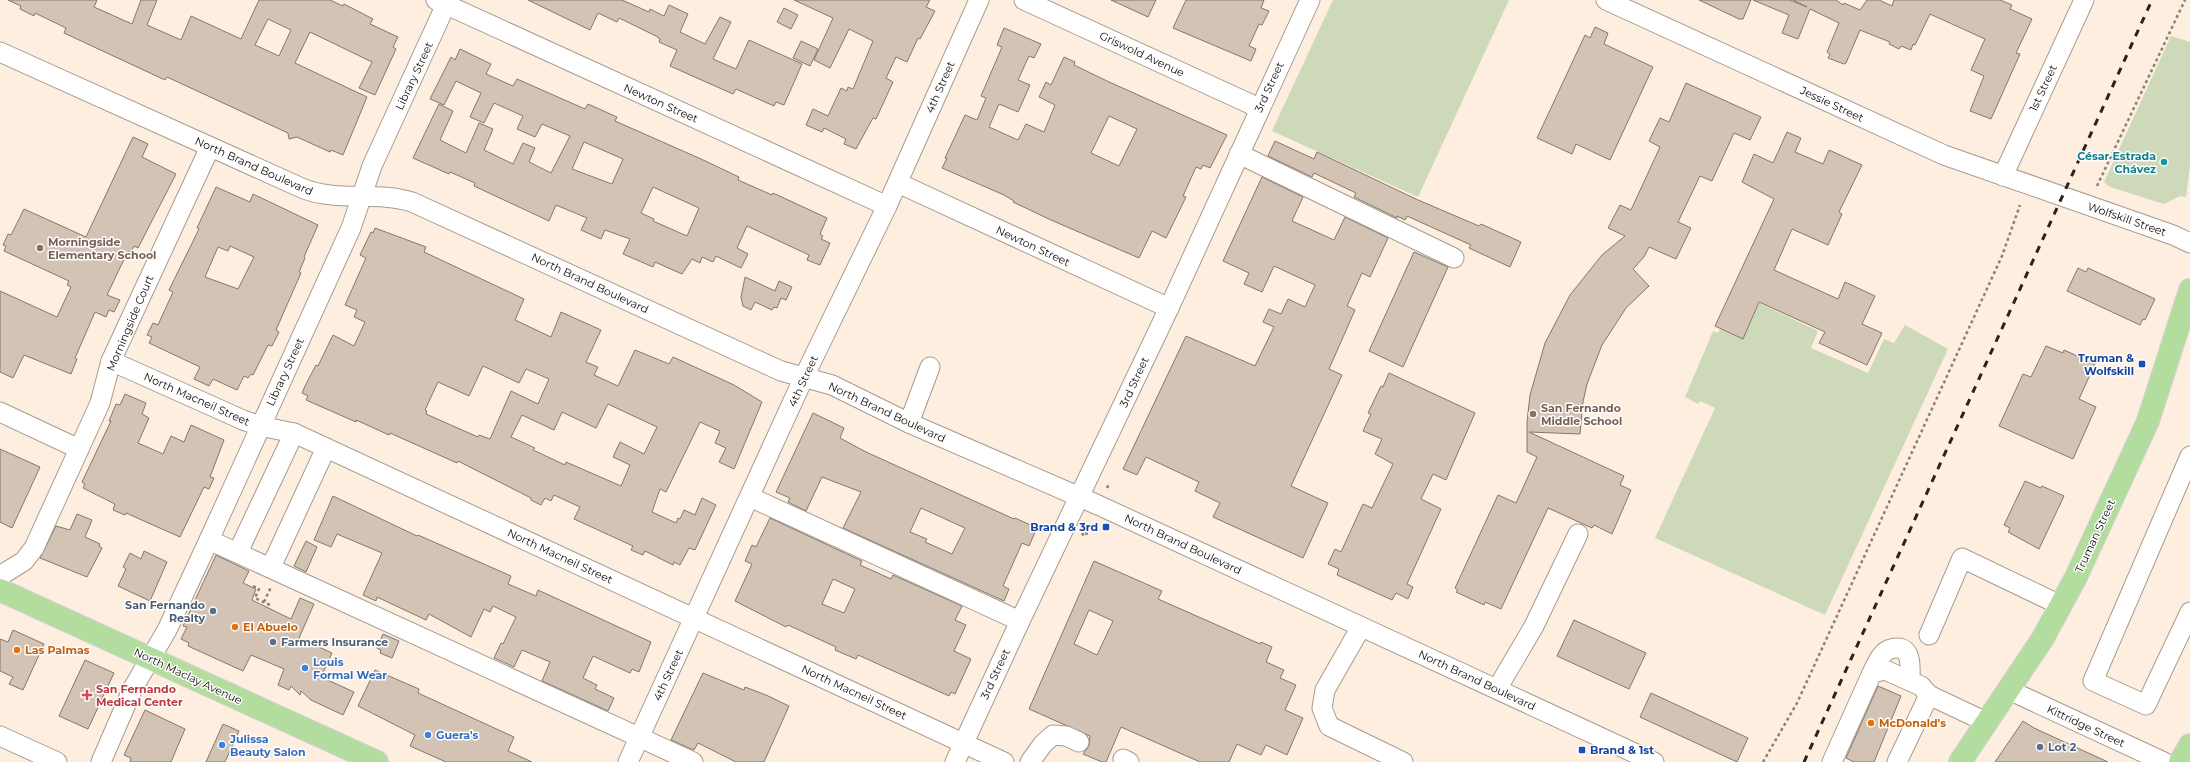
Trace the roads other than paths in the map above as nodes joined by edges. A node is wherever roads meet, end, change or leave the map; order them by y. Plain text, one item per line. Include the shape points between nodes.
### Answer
1 (979, 0) edge
2 (1024, 0) edge
3 (1310, 0) edge
4 (1606, 0) edge
5 (2084, 0) edge
6 (443, 2) edge
7 (0, 52) edge
8 (1260, 108) junction
9 (210, 147) junction
10 (1239, 154) junction
11 (2003, 176) junction
12 (898, 183) junction
13 (2063, 196) joint
14 (362, 197) junction
15 (888, 206) junction
16 (2190, 243) edge
17 (1454, 258) dead end
18 (2190, 290) edge
19 (1169, 308) junction
20 (111, 361) junction
21 (930, 367) dead end
22 (804, 377) junction
23 (0, 412) edge
24 (909, 423) junction
25 (260, 426) junction
26 (294, 433) junction
27 (326, 448) junction
28 (79, 449) junction
29 (2190, 456) edge
30 (750, 497) junction
31 (1080, 497) junction
32 (1578, 534) dead end
33 (209, 540) junction
34 (238, 552) junction
35 (271, 568) junction
36 (0, 576) edge
37 (0, 590) edge
38 (2060, 605) junction
39 (2190, 612) edge
40 (694, 618) junction
41 (1020, 621) junction
42 (1361, 627) junction
43 (1929, 635) dead end
44 (151, 659) junction
45 (1872, 673) junction
46 (1910, 681) junction
47 (1497, 689) junction
48 (2009, 690) junction
49 (1929, 696) junction
50 (1986, 722) junction
51 (0, 736) edge
52 (639, 737) junction
53 (1079, 742) dead end
54 (964, 743) junction
55 (2190, 745) edge
56 (1628, 757) edge
57 (57, 762) edge
58 (101, 762) edge
59 (377, 762) edge
60 (628, 762) edge
61 (693, 762) edge
62 (955, 762) edge
63 (1004, 762) edge
64 (1030, 762) edge
65 (1403, 762) edge
66 (1654, 762) edge
67 (1832, 762) edge
68 (1897, 762) edge
69 (1960, 762) edge
70 (2164, 762) edge
71 (2180, 762) edge

1 - 12 street, 4th Street
2 - 8 street, Griswold Avenue
3 - 8 street, 3rd Street
4 - 11 street, Jessie Street via 1944,155
5 - 11 street, 1st Street
6 - 14 street, Library Street via 372,166
6 - 15 street, Newton Street
7 - 9 street, North Brand Boulevard
8 - 10 street, 3rd Street
9 - 14 street, North Brand Boulevard via 312,192 328,196
9 - 20 street, Morningside Court
10 - 17 street
10 - 19 street, 3rd Street
11 - 13 street, Jessie Street
12 - 15 street, 4th Street
12 - 19 street, Newton Street
13 - 16 street, Wolfskill Street
14 - 22 street, North Brand Boulevard via 412,202 781,371
14 - 25 street, Library Street via 351,228
15 - 22 street, 4th Street
18 - 38 main road, Truman Street via 2148,422 2076,577
19 - 31 street, 3rd Street
20 - 25 street, North Macneil Street
20 - 28 street, Morningside Court via 102,399
21 - 24 street
22 - 24 street, North Brand Boulevard via 832,385
22 - 30 street, 4th Street
23 - 28 street
24 - 31 street, North Brand Boulevard
25 - 26 street, North Macneil Street
25 - 33 street, Library Street
26 - 27 street, North Macneil Street
26 - 34 street
27 - 35 street
27 - 40 street, North Macneil Street
28 - 36 street, Morningside Court via 34,548 24,561
29 - 39 street via 2093,681 2146,705
30 - 40 street, 4th Street
30 - 41 street
31 - 41 street, 3rd Street
31 - 42 street, North Brand Boulevard
32 - 47 street via 1534,626
33 - 34 street
33 - 44 street, Library Street
34 - 35 street
35 - 52 street
37 - 44 main road, North Maclay Avenue
38 - 43 street via 1962,558
38 - 48 main road, Truman Street
40 - 52 street, 4th Street
40 - 54 street, North Macneil Street
41 - 54 street, 3rd Street
42 - 47 street, North Brand Boulevard
42 - 65 street via 1325,690 1322,708 1330,726
44 - 58 street, Library Street via 133,688
44 - 59 main road, North Maclay Avenue
45 - 46 street via 1885,670
45 - 46 street via 1883,654 1890,649 1904,649 1908,654
45 - 67 street
46 - 49 street via 1921,686
47 - 56 street, North Brand Boulevard
48 - 50 main road, Truman Street
48 - 70 street, Kittridge Street
49 - 50 street
49 - 68 street
50 - 69 main road, Truman Street
51 - 57 street
52 - 60 street, 4th Street
52 - 61 street
53 - 64 street via 1066,736 1054,735 1043,744
54 - 62 street, 3rd Street
54 - 63 street, North Macneil Street
55 - 71 main road
56 - 66 street, North Brand Boulevard

